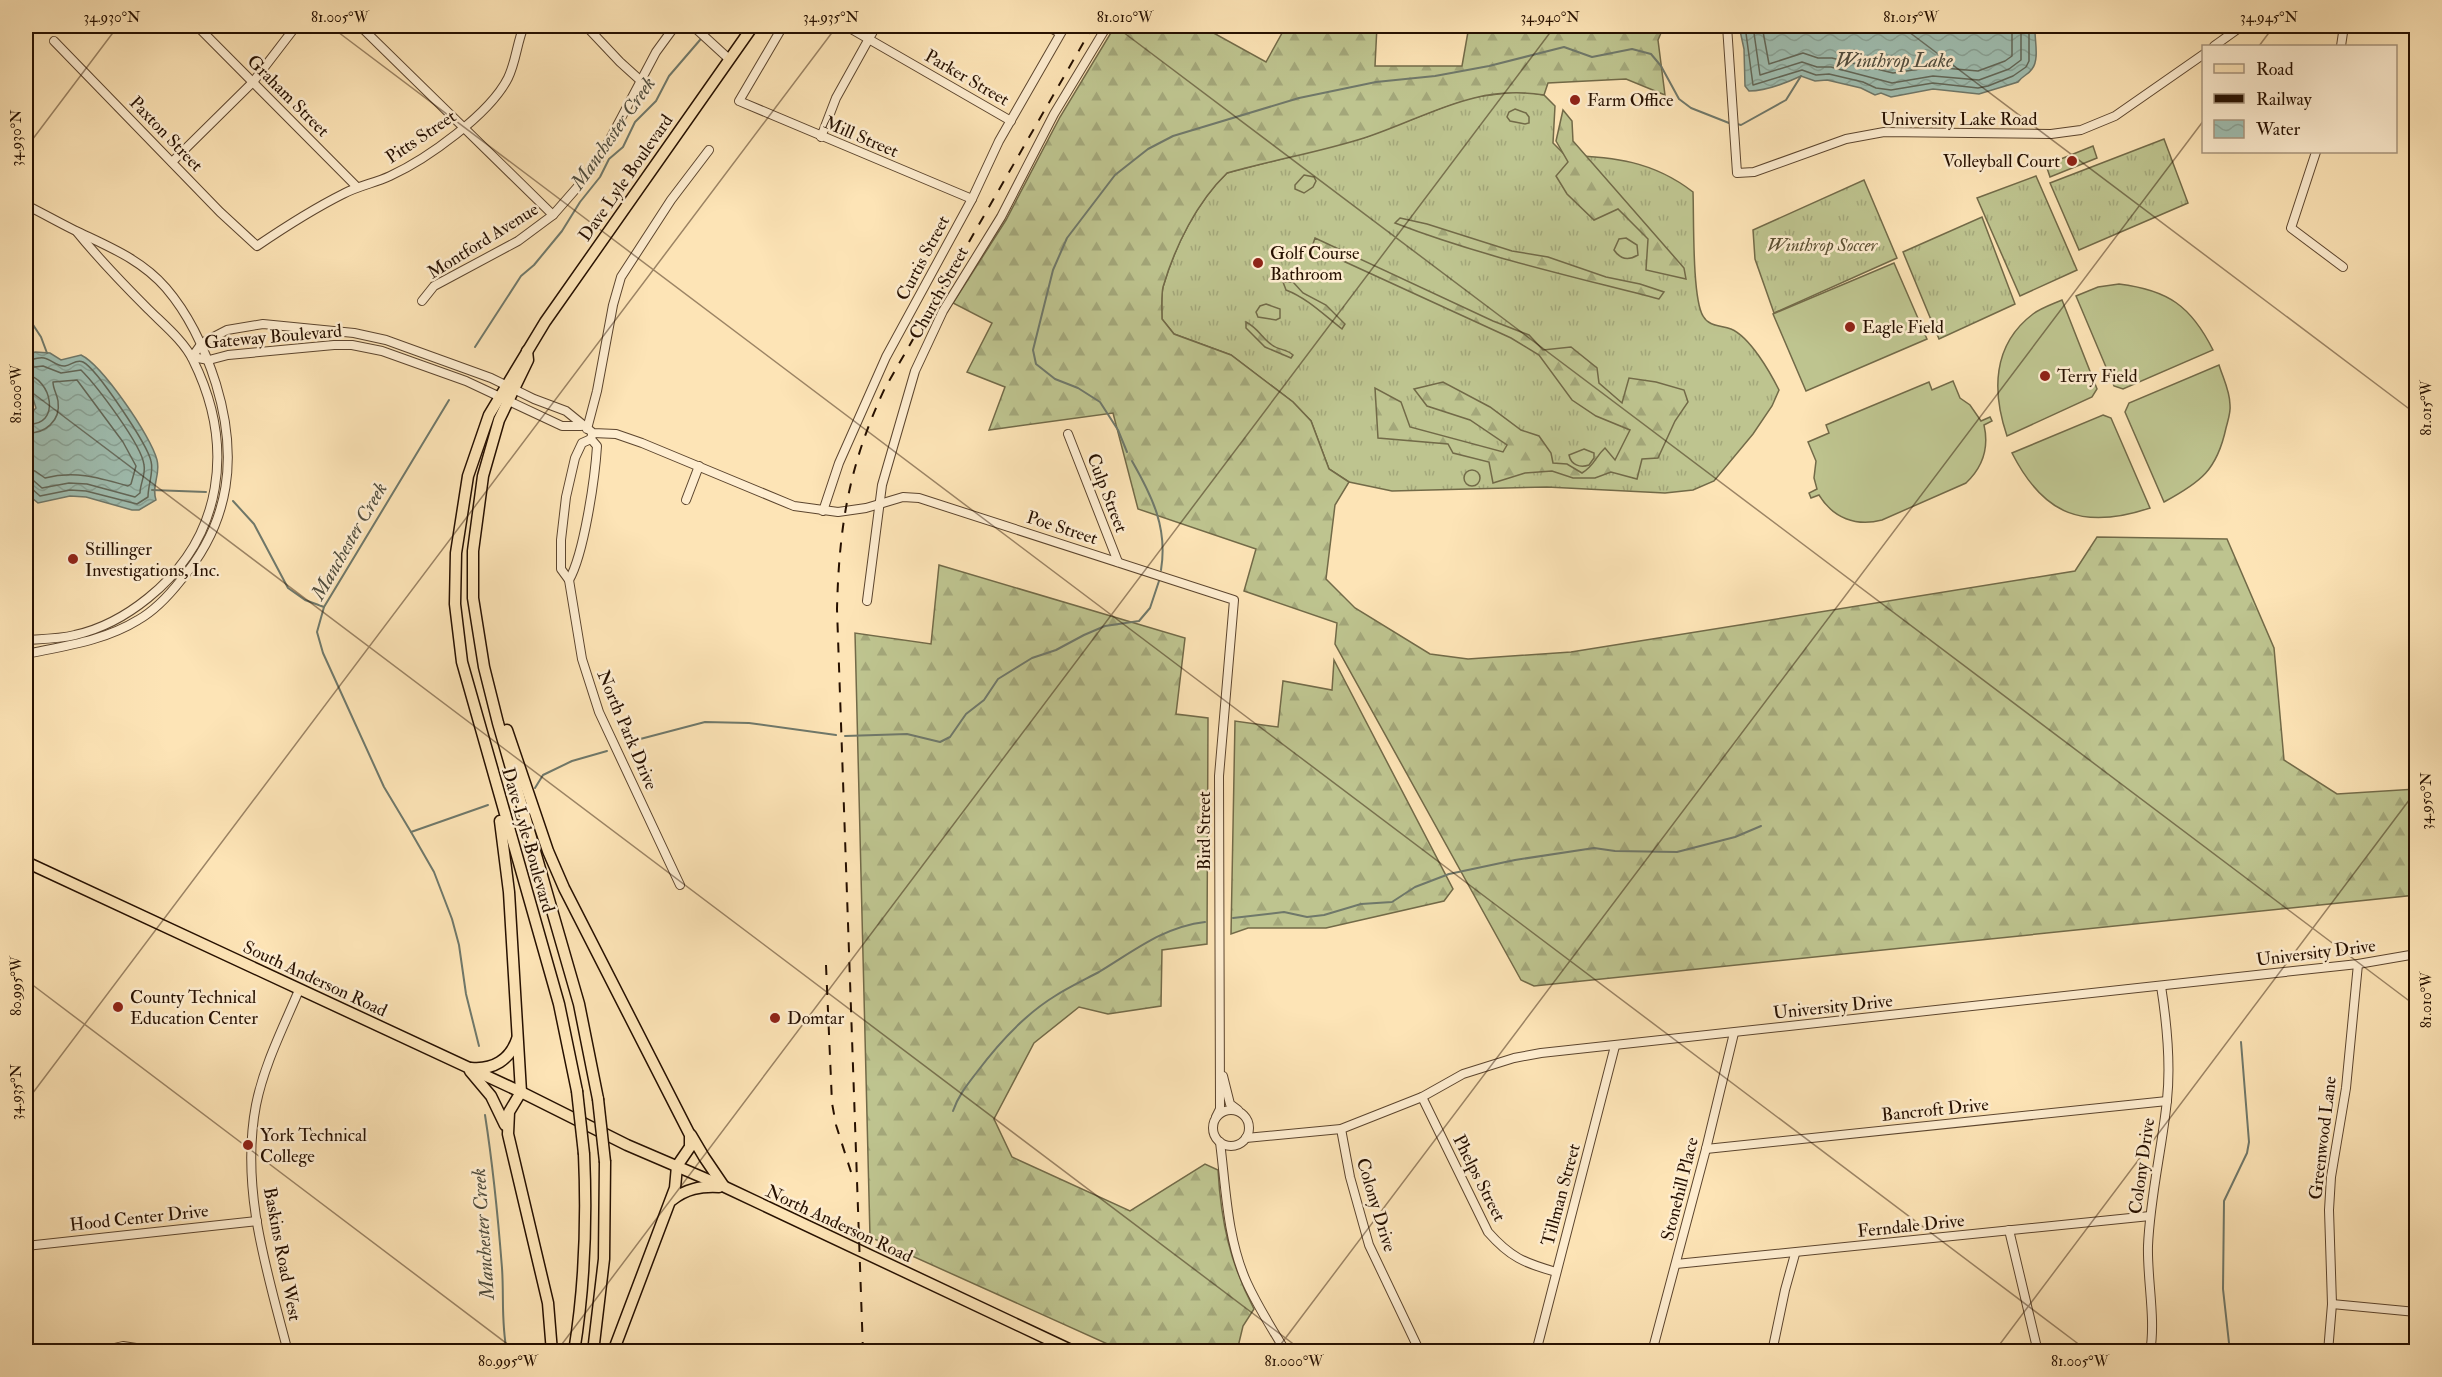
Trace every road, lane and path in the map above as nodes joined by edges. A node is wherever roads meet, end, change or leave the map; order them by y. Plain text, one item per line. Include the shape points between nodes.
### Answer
1 (197, 26) edge
2 (296, 26) edge
3 (360, 26) edge
4 (524, 26) edge
5 (586, 26) edge
6 (675, 26) edge
7 (753, 26) edge
8 (783, 26) edge
9 (846, 26) edge
10 (876, 26) edge
11 (1047, 26) edge
12 (1107, 26) edge
13 (1727, 26) edge
14 (2242, 26) edge
15 (2344, 26) edge
16 (695, 28) edge
17 (1063, 29) edge
18 (868, 38) junction
19 (54, 41) dead end
20 (2215, 45) edge
21 (2341, 45) edge
22 (2202, 55) edge
23 (729, 59) junction
24 (641, 81) junction
25 (253, 82) junction
26 (1011, 121) junction
27 (463, 128) junction
28 (821, 137) junction
29 (709, 150) dead end
30 (2316, 153) edge
31 (172, 162) junction
32 (357, 188) junction
33 (972, 199) junction
34 (26, 205) edge
35 (553, 215) junction
36 (76, 231) junction
37 (257, 246) joint
38 (2343, 267) dead end
39 (422, 301) dead end
40 (354, 333) junction
41 (202, 343) junction
42 (352, 345) junction
43 (192, 357) junction
44 (209, 360) junction
45 (511, 387) junction
46 (504, 398) junction
47 (588, 432) junction
48 (1068, 434) dead end
49 (699, 466) junction
50 (686, 500) dead end
51 (879, 503) junction
52 (823, 511) junction
53 (1118, 562) junction
54 (569, 580) junction
55 (1233, 600) joint
56 (867, 601) dead end
57 (26, 640) edge
58 (26, 654) edge
59 (484, 667) junction
60 (494, 779) junction
61 (26, 862) edge
62 (680, 885) dead end
63 (2416, 954) edge
64 (2358, 964) junction
65 (2161, 986) junction
66 (299, 990) junction
67 (519, 1031) junction
68 (1734, 1033) junction
69 (1615, 1046) junction
70 (1219, 1063) junction
71 (465, 1067) junction
72 (521, 1092) junction
73 (1422, 1097) junction
74 (2167, 1101) junction
75 (1239, 1111) junction
76 (1216, 1117) junction
77 (1249, 1125) junction
78 (589, 1127) joint
79 (1341, 1129) junction
80 (689, 1130) junction
81 (508, 1134) junction
82 (1266, 1136) junction
83 (1246, 1138) junction
84 (1220, 1142) junction
85 (1231, 1146) junction
86 (1706, 1149) junction
87 (1222, 1159) junction
88 (677, 1166) junction
89 (725, 1187) junction
90 (669, 1202) junction
91 (2150, 1216) junction
92 (256, 1221) junction
93 (2009, 1230) junction
94 (26, 1246) edge
95 (1796, 1254) junction
96 (1676, 1264) junction
97 (1556, 1272) junction
98 (2332, 1304) junction
99 (2416, 1312) edge
100 (97, 1352) edge
101 (162, 1352) edge
102 (288, 1352) edge
103 (552, 1352) edge
104 (574, 1352) edge
105 (593, 1352) edge
106 (614, 1352) edge
107 (1075, 1352) edge
108 (1286, 1352) edge
109 (1420, 1352) edge
110 (1536, 1352) edge
111 (1652, 1352) edge
112 (1772, 1352) edge
113 (2038, 1352) edge
114 (2150, 1352) edge
115 (2328, 1352) edge

1 - 25 street, Graham Street
2 - 25 street
3 - 27 street
4 - 27 street, Pitts Street via 509,76 480,114
5 - 24 street
6 - 24 street, Montford Avenue
7 - 23 main road, Dave Lyle Boulevard
8 - 28 street, Mill Street via 739,101
9 - 18 street, Parker Street
10 - 18 street
11 - 17 street
12 - 51 street, Church Street via 1054,114 1001,217 931,333 894,437
13 - 22 street, University Lake Road via 1737,173 1754,172 1846,139 1884,132 2051,134 2081,130 2115,116
14 - 20 street
15 - 21 street
16 - 23 street
17 - 26 street, Curtis Street
18 - 26 street, Parker Street
18 - 28 street via 836,98
19 - 31 street, Paxton Street
23 - 45 main road, Dave Lyle Boulevard via 527,350
24 - 35 street, Montford Avenue via 601,156
25 - 31 street
25 - 32 street, Graham Street
26 - 33 street, Curtis Street
27 - 32 street, Pitts Street via 391,176
27 - 35 street
28 - 33 street, Mill Street
29 - 47 street via 621,277
30 - 38 street via 2291,228
31 - 37 street, Paxton Street
32 - 37 street, Pitts Street
33 - 52 street, Curtis Street via 886,357 839,463
34 - 36 street
35 - 39 street, Montford Avenue via 518,241 434,286
36 - 41 street via 141,264 165,287
36 - 43 street
40 - 41 street, Gateway Boulevard via 263,324 227,330
40 - 42 street
40 - 45 street, Gateway Boulevard via 386,340
41 - 43 street, Gateway Boulevard
41 - 44 street
42 - 44 street, Gateway Boulevard
42 - 46 street, Gateway Boulevard via 382,351
43 - 44 street, Gateway Boulevard
43 - 57 street via 214,413 218,454 210,510 188,555 164,585 132,611 76,635
44 - 58 street via 224,410 230,455 220,512 198,561 140,620 82,643
45 - 46 main road, Dave Lyle Boulevard
45 - 47 street, Gateway Boulevard via 566,411
46 - 47 street, Gateway Boulevard via 562,426
46 - 59 main road, Dave Lyle Boulevard via 483,476 476,527 473,598
46 - 60 main road, Dave Lyle Boulevard via 482,431 468,476 455,575 462,662
47 - 49 street, Gateway Boulevard via 616,434
47 - 54 street, North Park Drive via 597,446 576,567
47 - 54 street, North Park Drive via 575,458 566,497 561,569
48 - 53 street, Culp Street
49 - 50 street
49 - 52 street, Gateway Boulevard via 779,501
51 - 52 street, Gateway Boulevard via 853,510
51 - 53 street, Poe Street via 911,497 935,501
51 - 56 street, Church Street
53 - 55 street, Poe Street
54 - 62 street, North Park Drive via 591,691
55 - 70 street, Bird Street via 1219,776
59 - 80 main road via 564,888
59 - 105 main road, Dave Lyle Boulevard, bridge via 579,1004 598,1099 605,1162 604,1258
60 - 67 main road via 509,892
60 - 104 main road, Dave Lyle Boulevard, bridge via 558,1004 577,1091 584,1154 586,1243
61 - 66 main road, South Anderson Road
63 - 64 street, University Drive
64 - 65 street, University Drive
64 - 98 street, Greenwood Lane via 2346,1088 2331,1177
65 - 68 street, University Drive
65 - 74 street, Colony Drive via 2168,1049
66 - 71 main road, South Anderson Road
66 - 92 street, Baskins Road West via 270,1058 256,1105 251,1157
67 - 71 main road via 504,1060 488,1067
67 - 72 main road
68 - 69 street, University Drive
68 - 86 street, Stonehill Place
69 - 73 street, University Drive via 1506,1060 1463,1074
69 - 97 street, Tillman Street
70 - 75 street, Bird Street via 1230,1104
70 - 76 street, Bird Street via 1220,1109
71 - 72 main road, South Anderson Road
71 - 81 main road via 496,1104
72 - 78 main road, South Anderson Road
72 - 81 main road via 509,1112
73 - 79 street, University Drive
73 - 97 street, Phelps Street via 1488,1232 1522,1262
74 - 86 street, Bancroft Drive
74 - 91 street, Colony Drive
75 - 76 street via 1229,1109
75 - 77 street, Bird Street
76 - 84 street, Bird Street via 1213,1127
77 - 82 street
77 - 83 street
78 - 88 main road, North Anderson Road
79 - 82 street, University Drive
79 - 109 street, Colony Drive via 1368,1245
80 - 88 main road via 690,1147
80 - 89 main road
81 - 103 main road via 544,1284
82 - 83 street, University Drive
83 - 85 street
84 - 85 street
84 - 87 street, Bird Street
85 - 87 street
86 - 96 street, Stonehill Place
87 - 108 street, Bird Street via 1237,1257 1258,1306
88 - 89 main road, North Anderson Road
88 - 90 main road via 677,1184
89 - 90 main road via 697,1188
89 - 107 main road, North Anderson Road
90 - 106 main road
91 - 93 street, Ferndale Drive
91 - 114 street, Colony Drive
92 - 94 street, Hood Center Drive
92 - 102 street, Baskins Road West
93 - 95 street, Ferndale Drive
93 - 113 street
95 - 96 street, Ferndale Drive
95 - 112 street
96 - 111 street, Stonehill Place
97 - 110 street, Tillman Street
98 - 99 street
98 - 115 street, Greenwood Lane
100 - 101 street via 123,1346

